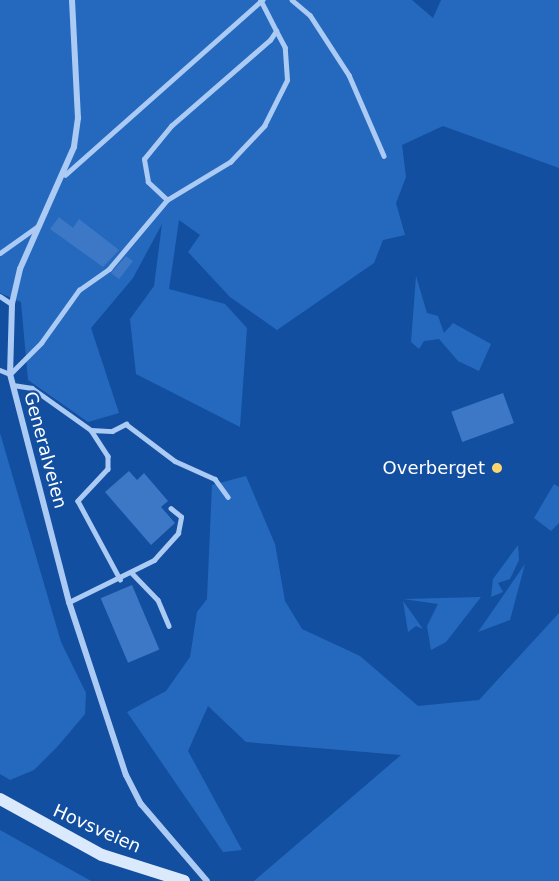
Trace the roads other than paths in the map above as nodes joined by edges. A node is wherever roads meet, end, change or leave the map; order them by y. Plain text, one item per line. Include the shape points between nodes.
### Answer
1 (72, 0) edge
2 (262, 0) edge
3 (292, 0) edge
4 (276, 31) junction
5 (384, 156) dead end
6 (65, 175) junction
7 (167, 200) junction
8 (38, 226) junction
9 (0, 253) edge
10 (0, 296) edge
11 (12, 304) junction
12 (0, 370) edge
13 (10, 374) junction
14 (13, 385) junction
15 (91, 430) junction
16 (228, 497) dead end
17 (171, 508) dead end
18 (132, 573) junction
19 (120, 579) junction
20 (69, 602) junction
21 (169, 626) dead end
22 (0, 799) edge
23 (184, 881) edge
24 (207, 881) edge

1 - 6 street, Generalveien via 78,118
2 - 4 lane
2 - 6 lane
3 - 5 lane via 309,15 349,75
4 - 7 lane via 285,48 287,80 264,126 230,162
4 - 7 lane via 171,126 144,159 148,182
6 - 8 street, Generalveien
7 - 13 lane via 109,269 79,290 41,343
8 - 9 lane
8 - 11 street, Generalveien
10 - 11 lane
11 - 13 street, Generalveien
12 - 13 lane
13 - 14 street, Generalveien
14 - 15 lane via 33,388
14 - 20 street, Generalveien
15 - 16 lane via 112,431 126,424 175,461 215,479
15 - 19 lane via 108,456 108,469 78,501
17 - 18 lane via 181,517 178,533 154,561
18 - 19 lane
18 - 21 lane via 158,600
19 - 20 lane
20 - 24 street, Generalveien via 126,775 141,804
22 - 23 street, Hovsveien via 102,855

